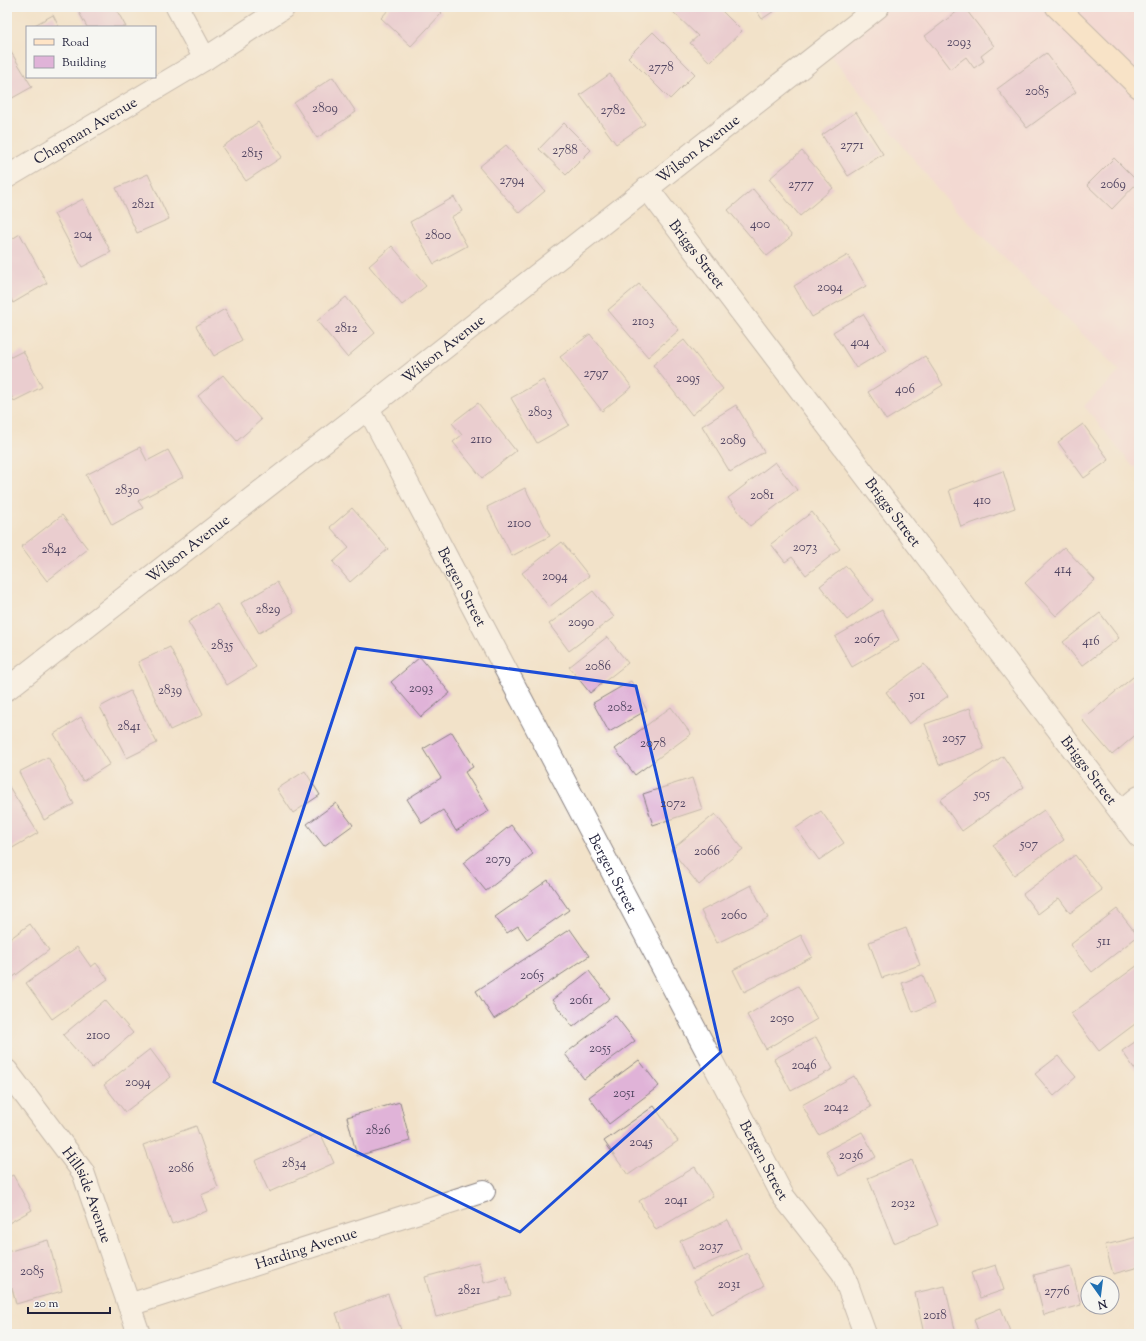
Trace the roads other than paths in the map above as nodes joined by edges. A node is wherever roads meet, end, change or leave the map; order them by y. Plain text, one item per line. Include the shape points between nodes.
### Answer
1 (177, 7) edge
2 (284, 7) edge
3 (878, 7) edge
4 (1057, 7) edge
5 (205, 59) junction
6 (1139, 87) edge
7 (7, 177) edge
8 (648, 188) junction
9 (368, 408) junction
10 (7, 689) edge
11 (1139, 797) edge
12 (1121, 812) junction
13 (1139, 836) edge
14 (9, 1078) edge
15 (484, 1191) dead end
16 (129, 1305) junction
17 (140, 1334) edge
18 (865, 1334) edge

1 - 5 street
2 - 5 street, Chapman Avenue
3 - 8 street, Wilson Avenue
4 - 6 main road
5 - 7 street, Chapman Avenue
8 - 9 street, Wilson Avenue
8 - 12 street, Briggs Street
9 - 10 street, Wilson Avenue
9 - 18 street, Bergen Street via 784,1196 843,1272
11 - 12 street
12 - 13 street, Briggs Street
14 - 16 street, Hillside Avenue via 83,1172
15 - 16 street, Harding Avenue
16 - 17 street, Hillside Avenue

